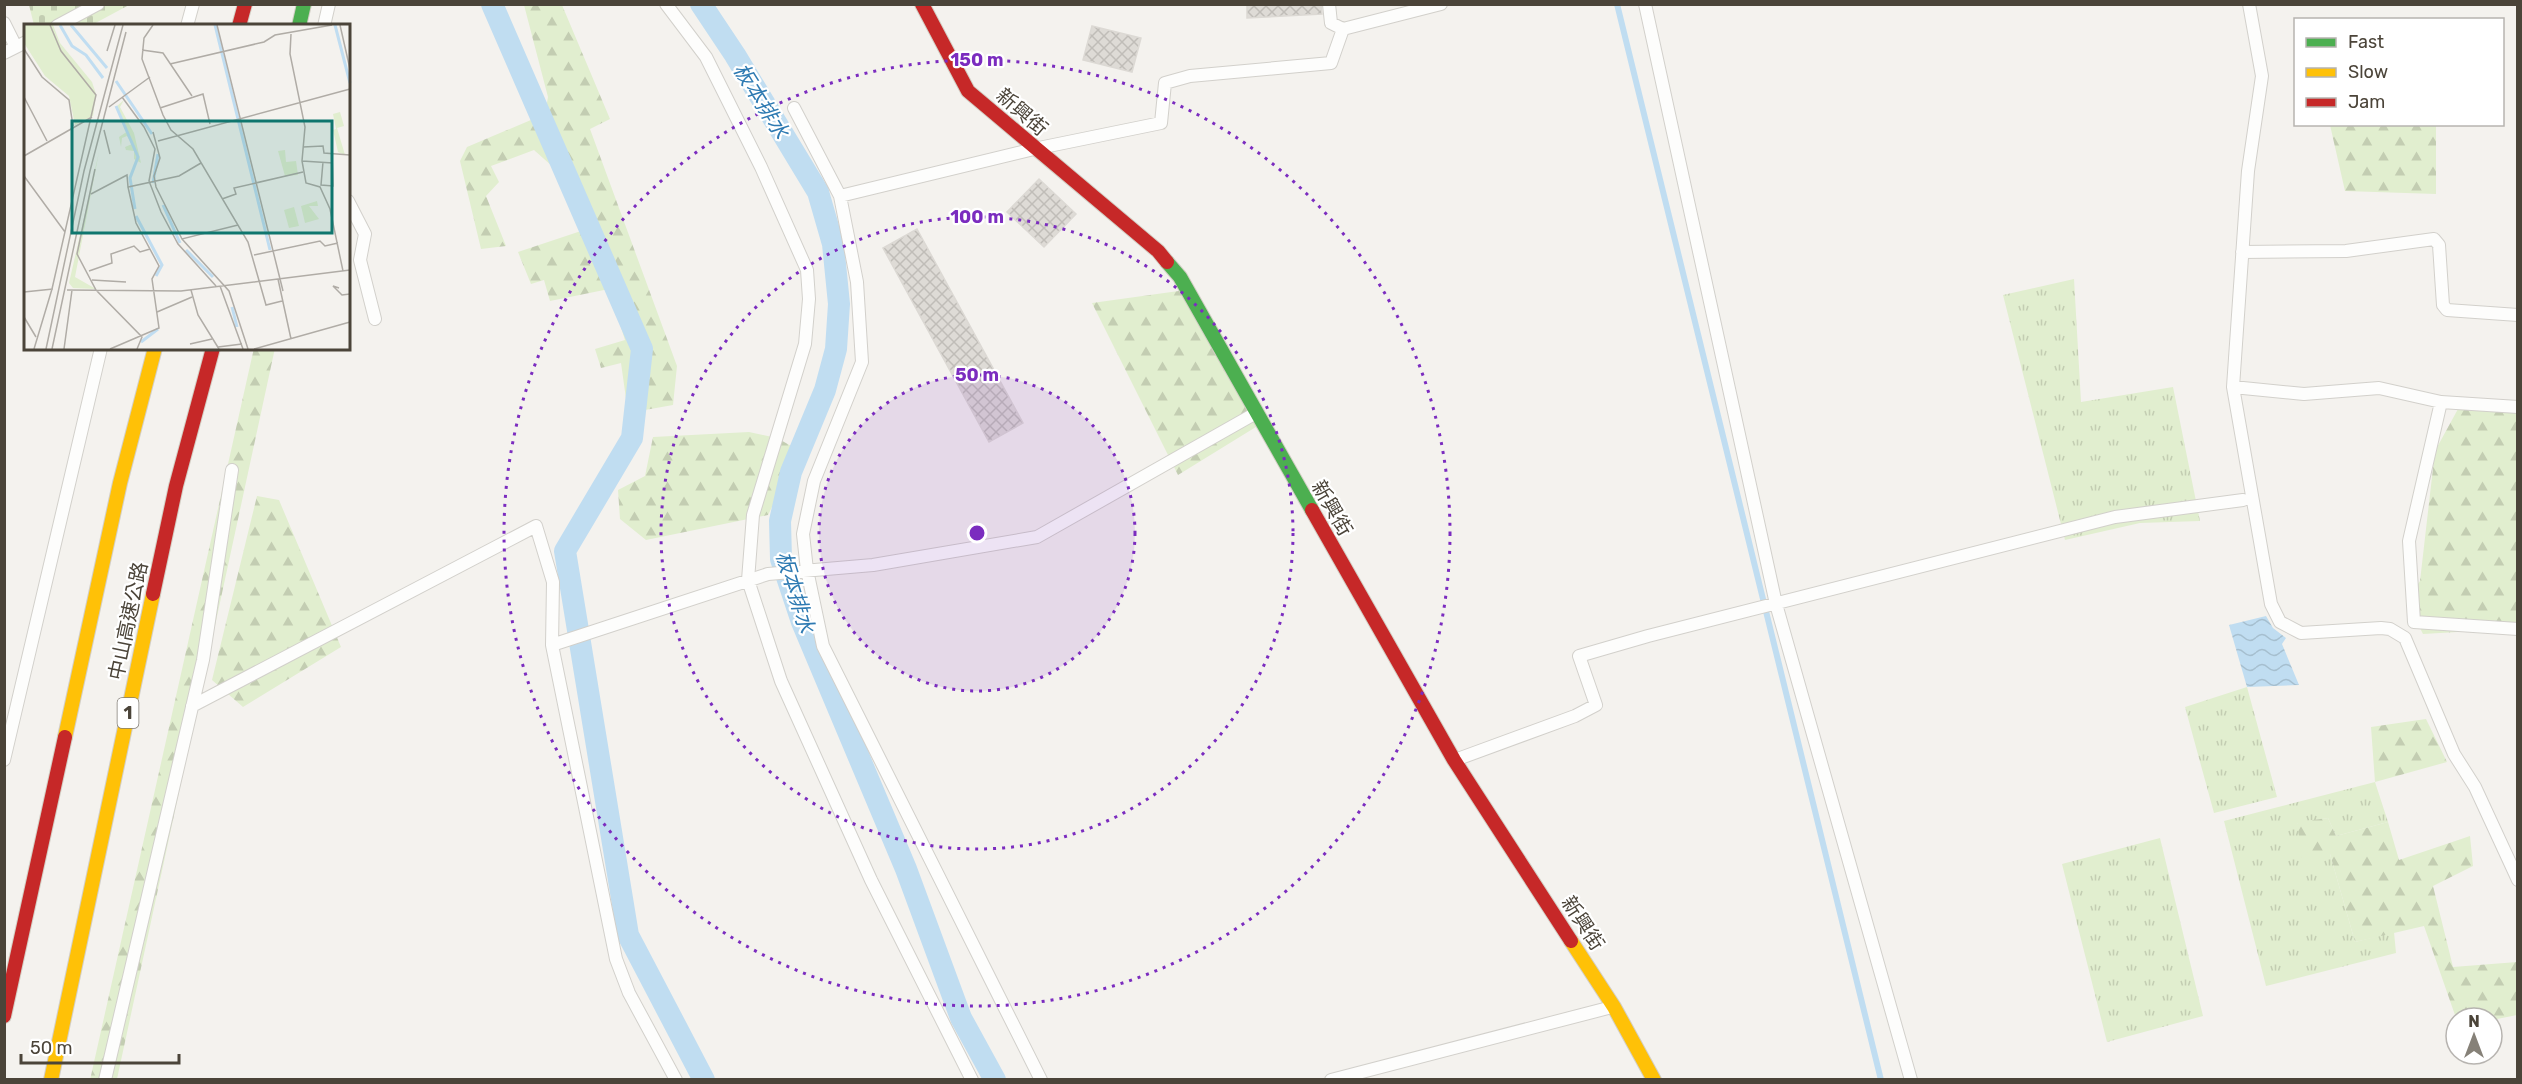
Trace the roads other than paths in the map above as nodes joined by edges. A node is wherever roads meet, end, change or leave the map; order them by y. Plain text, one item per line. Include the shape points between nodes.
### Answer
1 (98, 4) edge
2 (193, 4) edge
3 (245, 4) edge
4 (304, 4) edge
5 (329, 4) edge
6 (666, 4) edge
7 (922, 4) edge
8 (1329, 4) edge
9 (1441, 4) edge
10 (1645, 4) edge
11 (2249, 4) edge
12 (4, 23) edge
13 (61, 24) edge
14 (188, 24) edge
15 (240, 24) edge
16 (299, 24) edge
17 (324, 24) edge
18 (1342, 29) junction
19 (21, 44) edge
20 (4, 53) edge
21 (794, 108) dead end
22 (1034, 149) junction
23 (840, 196) junction
24 (350, 205) edge
25 (2242, 252) junction
26 (2517, 315) edge
27 (375, 319) dead end
28 (101, 350) edge
29 (154, 350) edge
30 (212, 350) edge
31 (2233, 387) junction
32 (2441, 402) junction
33 (2517, 407) edge
34 (1256, 413) junction
35 (232, 470) dead end
36 (2243, 500) dead end
37 (807, 570) junction
38 (748, 580) junction
39 (1776, 604) junction
40 (2517, 629) edge
41 (552, 645) junction
42 (192, 706) junction
43 (4, 760) edge
44 (1454, 760) junction
45 (2517, 880) edge
46 (1614, 1007) junction
47 (4, 1016) edge
48 (51, 1080) edge
49 (105, 1080) edge
50 (676, 1080) edge
51 (972, 1080) edge
52 (1041, 1080) edge
53 (1331, 1080) edge
54 (1654, 1080) edge
55 (1911, 1080) edge

1 - 13 lane
2 - 14 lane
3 - 15 main road
4 - 16 main road
5 - 17 lane
6 - 38 lane via 706,57 807,270 805,344 753,515
7 - 22 main road, 新興街 via 968,91
8 - 18 lane via 1331,23
9 - 18 lane
10 - 39 lane
11 - 25 lane via 2262,76 2248,171
12 - 19 lane
18 - 22 lane via 1331,63 1190,76 1165,83 1161,123
19 - 20 lane
21 - 23 lane
22 - 23 lane
22 - 34 main road, 新興街 via 1158,251 1180,277
23 - 37 lane via 857,282 862,362 814,481 803,534
24 - 27 lane via 365,234 360,260
25 - 26 lane via 2346,251 2434,239 2439,245 2443,305 2447,310
25 - 31 lane
28 - 43 lane
29 - 47 main road, 中山高速公路 via 120,483
30 - 48 main road, 中山高速公路 / 1 via 177,486
31 - 32 lane via 2304,394 2379,388
31 - 45 lane via 2274,614 2286,627 2301,633 2381,628 2405,638 2450,745 2475,787
32 - 33 lane
32 - 40 lane via 2409,541 2414,622
34 - 37 lane via 1037,537 873,565
34 - 44 main road, 新興街
35 - 42 lane via 203,660
36 - 39 lane via 2115,517
37 - 38 lane
37 - 52 lane via 823,646
38 - 41 lane
38 - 51 lane via 785,691 871,880
39 - 44 lane via 1579,656 1596,705
39 - 55 lane
41 - 42 lane via 554,582 536,526
41 - 50 lane via 616,959 629,993
42 - 49 lane
44 - 46 main road, 新興街
46 - 53 lane
46 - 54 main road, 新興街

